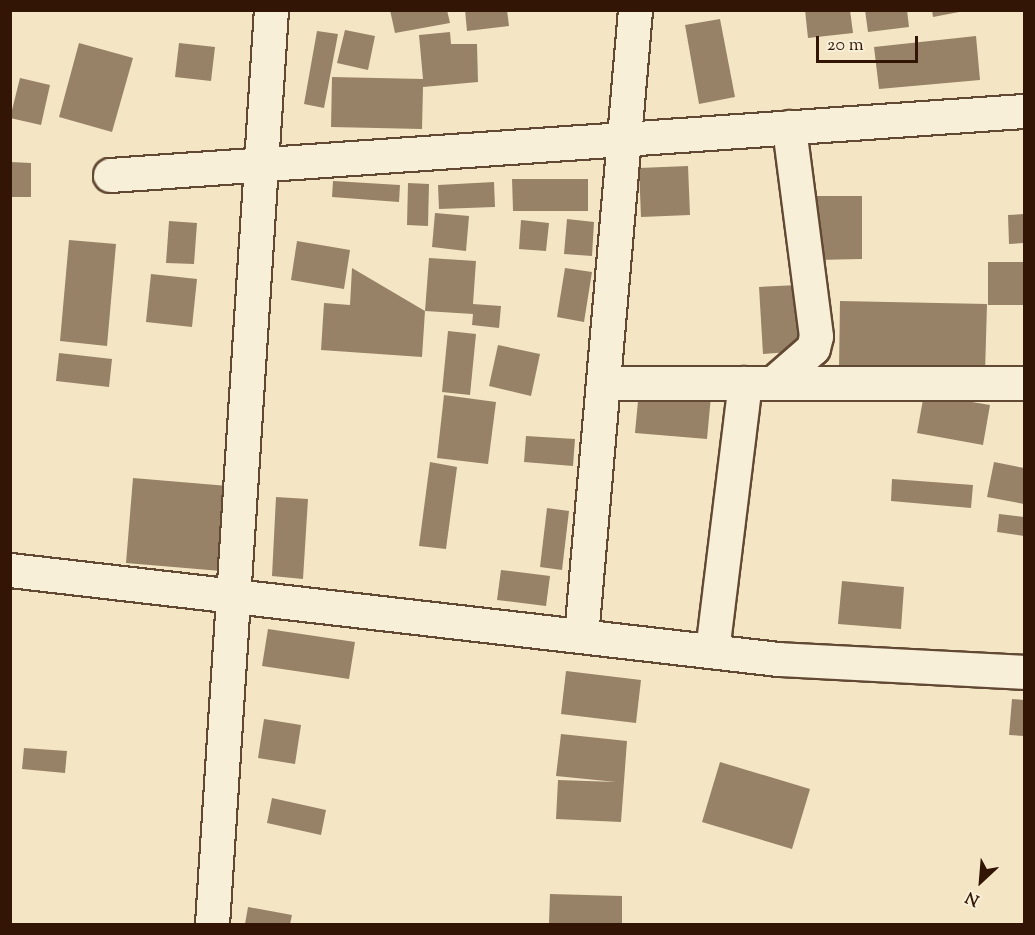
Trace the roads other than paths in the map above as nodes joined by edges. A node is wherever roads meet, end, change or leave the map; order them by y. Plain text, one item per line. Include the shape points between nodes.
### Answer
1 (271, 10) edge
2 (635, 10) edge
3 (1024, 111) edge
4 (789, 127) junction
5 (624, 139) junction
6 (261, 165) junction
7 (110, 175) dead end
8 (1024, 382) edge
9 (603, 383) junction
10 (759, 383) junction
11 (10, 570) edge
12 (233, 596) junction
13 (581, 636) junction
14 (712, 651) junction
15 (1024, 672) edge
16 (212, 924) edge

1 - 6 street
2 - 5 street
3 - 4 street
4 - 5 street
4 - 10 street via 816,336 813,348
5 - 6 street
5 - 9 street
6 - 7 street
6 - 12 street
8 - 10 street
9 - 10 street
9 - 13 street
10 - 14 street
11 - 12 street
12 - 13 street
12 - 16 street
13 - 14 street
14 - 15 street

